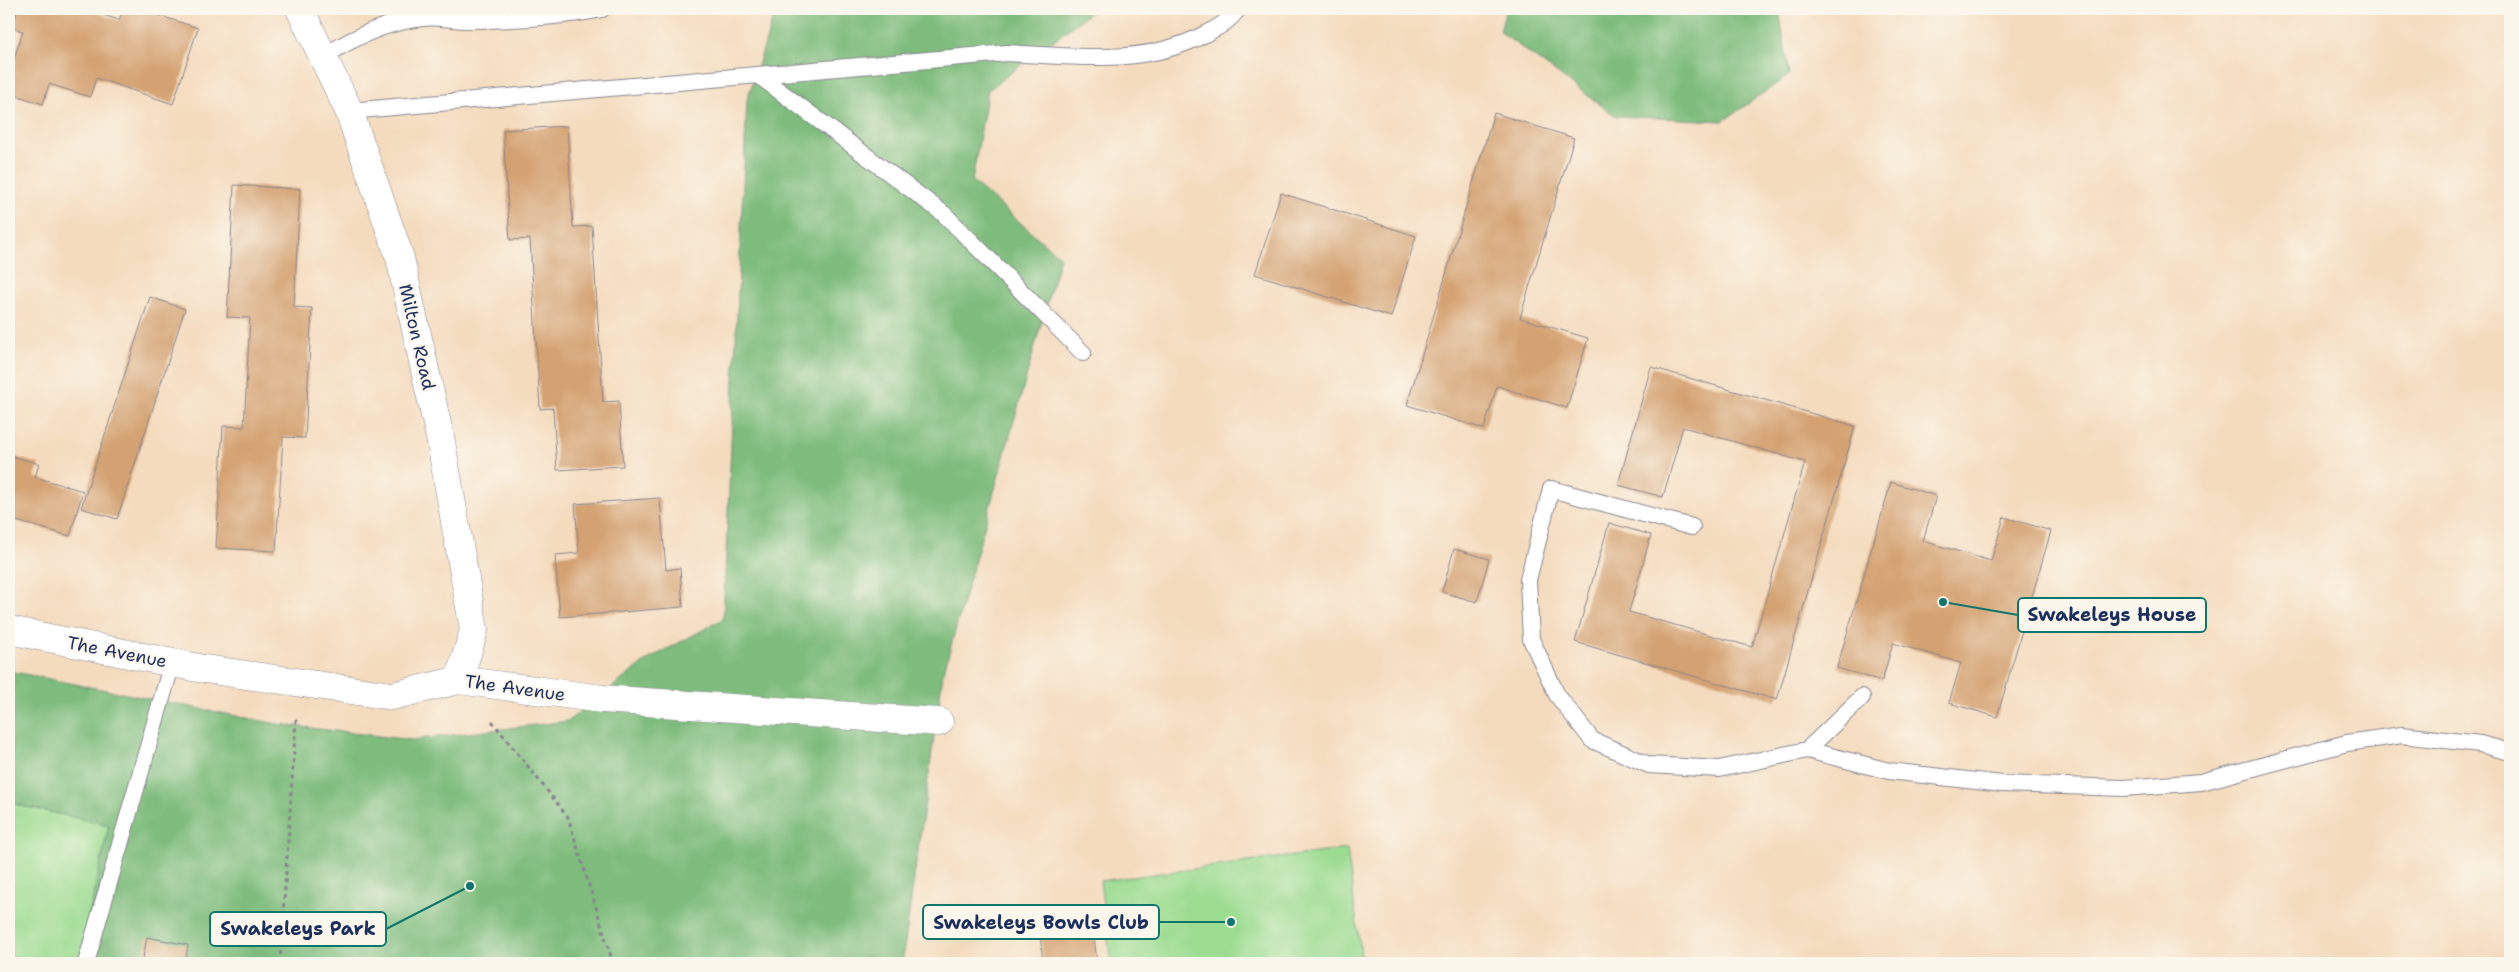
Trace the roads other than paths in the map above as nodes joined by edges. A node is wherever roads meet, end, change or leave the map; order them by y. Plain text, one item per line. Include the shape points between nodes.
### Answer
1 (300, 9) edge
2 (602, 9) edge
3 (1238, 9) edge
4 (323, 57) junction
5 (758, 75) junction
6 (349, 111) junction
7 (1083, 353) dead end
8 (1692, 526) dead end
9 (9, 630) edge
10 (172, 663) junction
11 (459, 680) junction
12 (1862, 698) dead end
13 (939, 722) dead end
14 (1807, 750) junction
15 (2510, 752) edge
16 (86, 963) edge

1 - 4 street, Milton Road
2 - 4 lane via 507,19 424,18 368,33
3 - 5 lane via 1228,22 1191,42 1154,54 1106,57 1007,53
4 - 6 street, Milton Road
5 - 6 lane
5 - 7 lane via 944,214
6 - 11 street, Milton Road via 400,258 441,442 474,630
8 - 14 lane via 1551,489 1528,580 1531,639 1557,695 1592,740 1649,765 1718,769
9 - 10 street, The Avenue
10 - 11 street, The Avenue via 392,696
10 - 16 lane
11 - 13 street, The Avenue via 602,699
12 - 14 lane
14 - 15 lane via 1889,771 2002,784 2124,788 2201,782 2347,743 2402,735 2480,744

